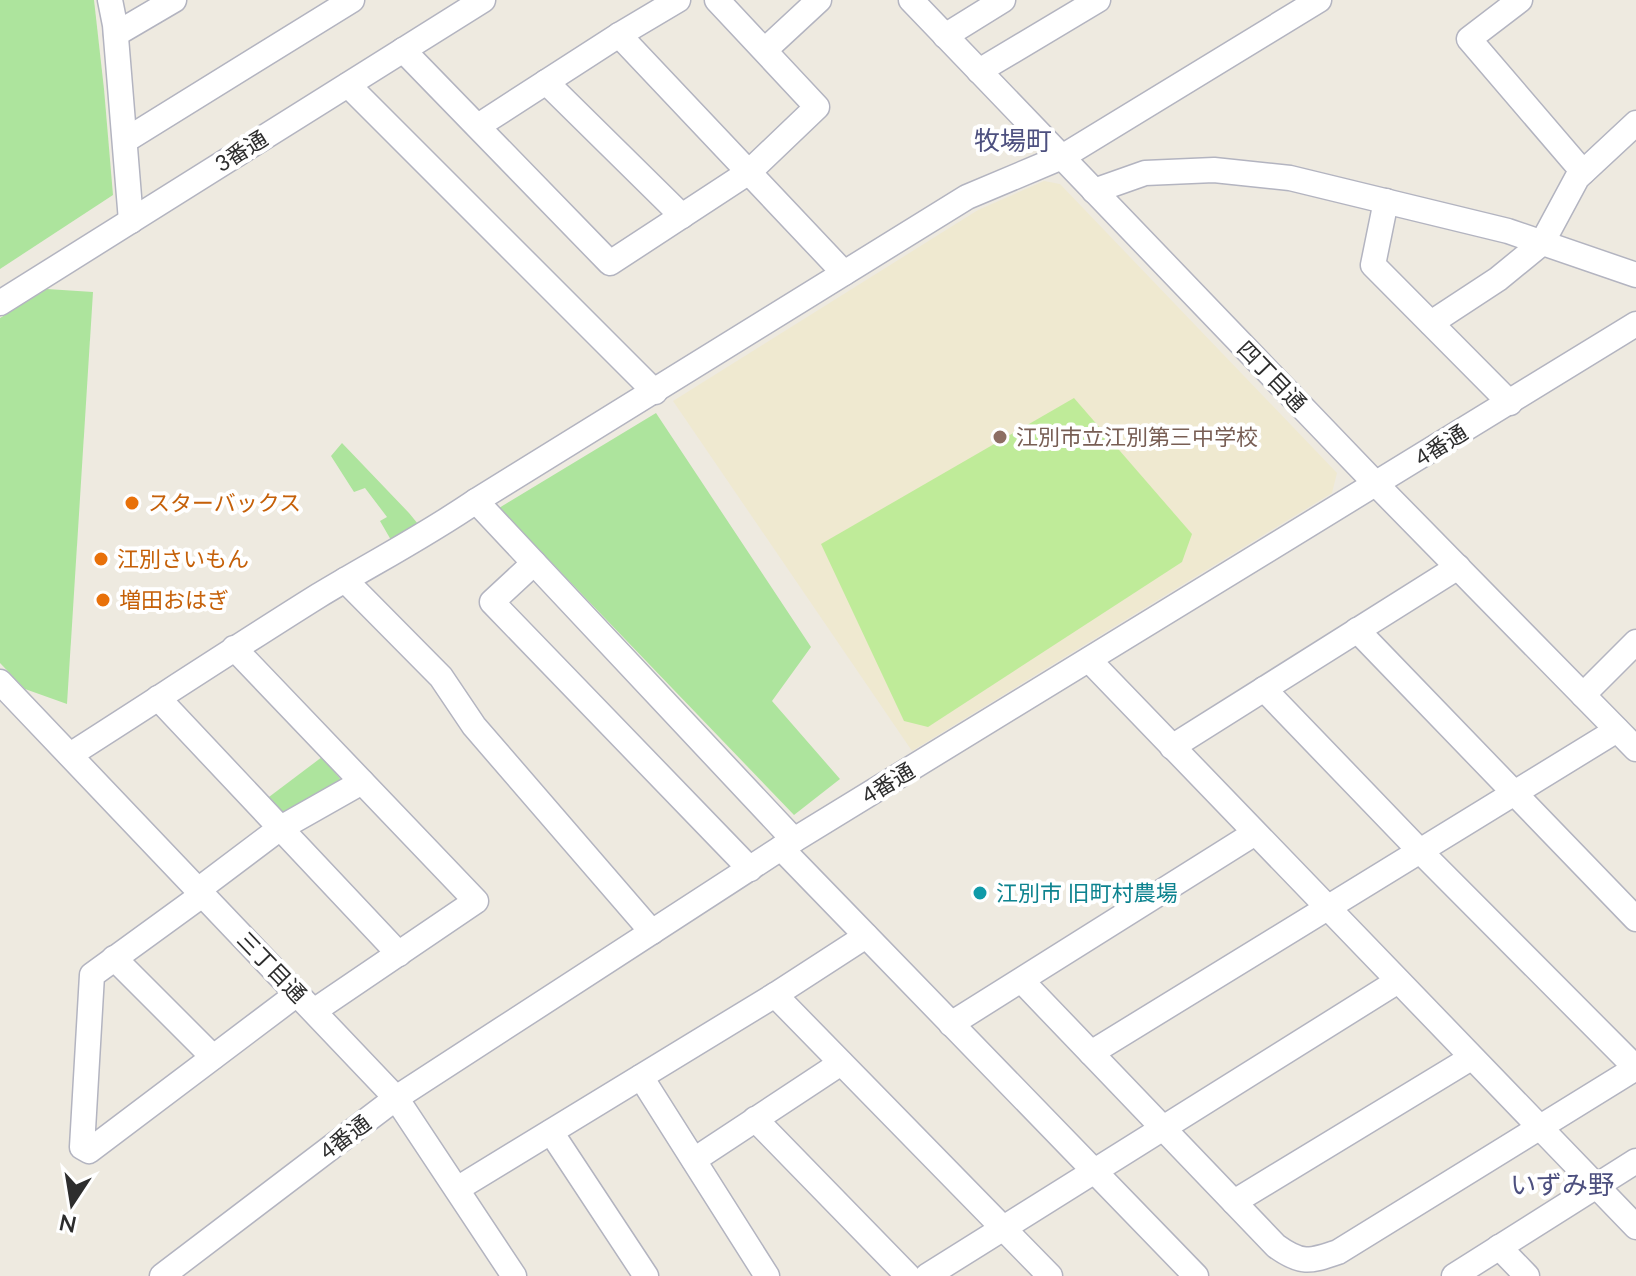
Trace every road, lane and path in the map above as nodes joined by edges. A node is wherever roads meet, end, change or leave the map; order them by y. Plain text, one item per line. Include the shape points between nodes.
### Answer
1 (110, 0) edge
2 (174, 0) edge
3 (352, 0) edge
4 (678, 0) edge
5 (717, 0) edge
6 (819, 0) edge
7 (911, 0) edge
8 (1003, 0) edge
9 (1098, 0) edge
10 (1319, 0) edge
11 (1520, 0) edge
12 (466, 4) edge
13 (116, 34) junction
14 (619, 35) junction
15 (945, 36) junction
16 (403, 50) junction
17 (765, 50) junction
18 (979, 71) junction
19 (546, 82) junction
20 (348, 85) junction
21 (1636, 123) edge
22 (478, 126) junction
23 (126, 140) junction
24 (1062, 157) junction
25 (749, 172) junction
26 (1583, 172) junction
27 (1094, 191) junction
28 (1386, 201) junction
29 (682, 216) junction
30 (131, 221) junction
31 (1542, 243) junction
32 (844, 273) junction
33 (1636, 275) edge
34 (0, 303) edge
35 (1431, 323) junction
36 (1636, 324) edge
37 (655, 392) junction
38 (1510, 403) junction
39 (1377, 485) junction
40 (476, 501) junction
41 (534, 563) junction
42 (1458, 567) junction
43 (345, 580) junction
44 (1357, 630) junction
45 (1636, 642) edge
46 (234, 648) junction
47 (1089, 660) junction
48 (0, 682) edge
49 (1264, 689) junction
50 (1583, 695) junction
51 (158, 698) junction
52 (1617, 730) junction
53 (1172, 747) junction
54 (1636, 749) edge
55 (70, 755) junction
56 (362, 782) junction
57 (1513, 793) junction
58 (279, 829) junction
59 (1255, 833) junction
60 (788, 844) junction
61 (1419, 850) junction
62 (750, 869) junction
63 (200, 892) junction
64 (1326, 907) junction
65 (1636, 919) edge
66 (652, 932) junction
67 (866, 936) junction
68 (399, 954) junction
69 (114, 958) junction
70 (1022, 981) junction
71 (1398, 981) junction
72 (775, 995) junction
73 (305, 1003) junction
74 (951, 1024) junction
75 (1091, 1053) junction
76 (213, 1057) junction
77 (1471, 1058) junction
78 (841, 1063) junction
79 (1636, 1068) edge
80 (641, 1077) junction
81 (396, 1098) junction
82 (755, 1119) junction
83 (1163, 1128) junction
84 (1539, 1129) junction
85 (551, 1132) junction
86 (694, 1160) junction
87 (1636, 1161) edge
88 (1095, 1171) junction
89 (1595, 1187) junction
90 (457, 1189) junction
91 (1234, 1202) junction
92 (1636, 1227) edge
93 (1004, 1229) junction
94 (1499, 1247) junction
95 (162, 1276) edge
96 (514, 1276) edge
97 (646, 1276) edge
98 (767, 1276) edge
99 (908, 1276) edge
100 (927, 1276) edge
101 (1050, 1276) edge
102 (1196, 1276) edge
103 (1454, 1276) edge
104 (1527, 1276) edge

1 - 13 street
2 - 13 street
3 - 23 street
4 - 14 street
5 - 17 street
6 - 17 street
7 - 15 street, 四丁目通
8 - 15 street
9 - 18 street
10 - 24 street
11 - 26 street via 1469,39
12 - 16 street, 3番通
13 - 23 street
14 - 19 street
14 - 25 street
15 - 18 street, 四丁目通
16 - 20 street, 3番通
16 - 22 street
17 - 25 street via 817,107
18 - 24 street, 四丁目通
19 - 22 street
19 - 29 street
20 - 30 street, 3番通
20 - 37 street
21 - 26 street
22 - 29 street via 610,263
23 - 30 street
24 - 27 street, 四丁目通
24 - 32 street via 967,197
25 - 29 street
25 - 32 street
26 - 31 street
27 - 28 street via 1145,173 1214,170 1290,178
27 - 39 street, 四丁目通
28 - 31 street
28 - 35 street via 1373,265
30 - 34 street, 3番通
31 - 33 street
31 - 35 street
32 - 37 street
35 - 38 street
36 - 38 street, 4番通
37 - 40 street
38 - 39 street, 4番通
39 - 42 street, 四丁目通
39 - 47 street, 4番通
40 - 41 street
40 - 43 street
41 - 60 street
41 - 62 street via 492,602
42 - 44 street
42 - 50 street, 四丁目通
43 - 46 street
43 - 66 street via 441,677 474,726
44 - 49 street
44 - 57 street
45 - 50 street
46 - 51 street
46 - 56 street
47 - 53 street
47 - 60 street, 4番通
48 - 55 street, 三丁目通
49 - 53 street
49 - 61 street
50 - 52 street, 四丁目通
51 - 55 street
51 - 58 street
52 - 54 street, 四丁目通
52 - 57 street
53 - 59 street
55 - 63 street, 三丁目通
56 - 58 street
56 - 68 street via 476,901
57 - 61 street
57 - 65 street
58 - 63 street
58 - 68 street
59 - 64 street
59 - 70 street
60 - 62 street, 4番通
60 - 67 street
61 - 64 street
61 - 79 street
62 - 66 street, 4番通
63 - 69 street
63 - 73 street, 三丁目通
64 - 71 street
64 - 75 street
66 - 81 street, 4番通
67 - 72 street
67 - 74 street
68 - 73 street
69 - 76 street
69 - 76 street via 92,975 82,1147 89,1151
70 - 74 street
70 - 75 street
71 - 77 street
71 - 83 street
72 - 78 street
72 - 80 street
73 - 76 street
73 - 81 street, 三丁目通
74 - 88 street
75 - 83 street
77 - 84 street
77 - 91 street
78 - 82 street
78 - 93 street
79 - 84 street
80 - 85 street
80 - 86 street
81 - 90 street, 三丁目通
81 - 95 street, 4番通
82 - 86 street
82 - 99 street
83 - 88 street
83 - 91 street
84 - 89 street
84 - 91 street via 1338,1252 1309,1262 1276,1246
85 - 90 street
85 - 97 street
86 - 98 street
87 - 89 street
88 - 93 street
88 - 102 street
89 - 92 street
89 - 94 street
90 - 96 street, 三丁目通
93 - 100 street
93 - 101 street
94 - 103 street
94 - 104 street

